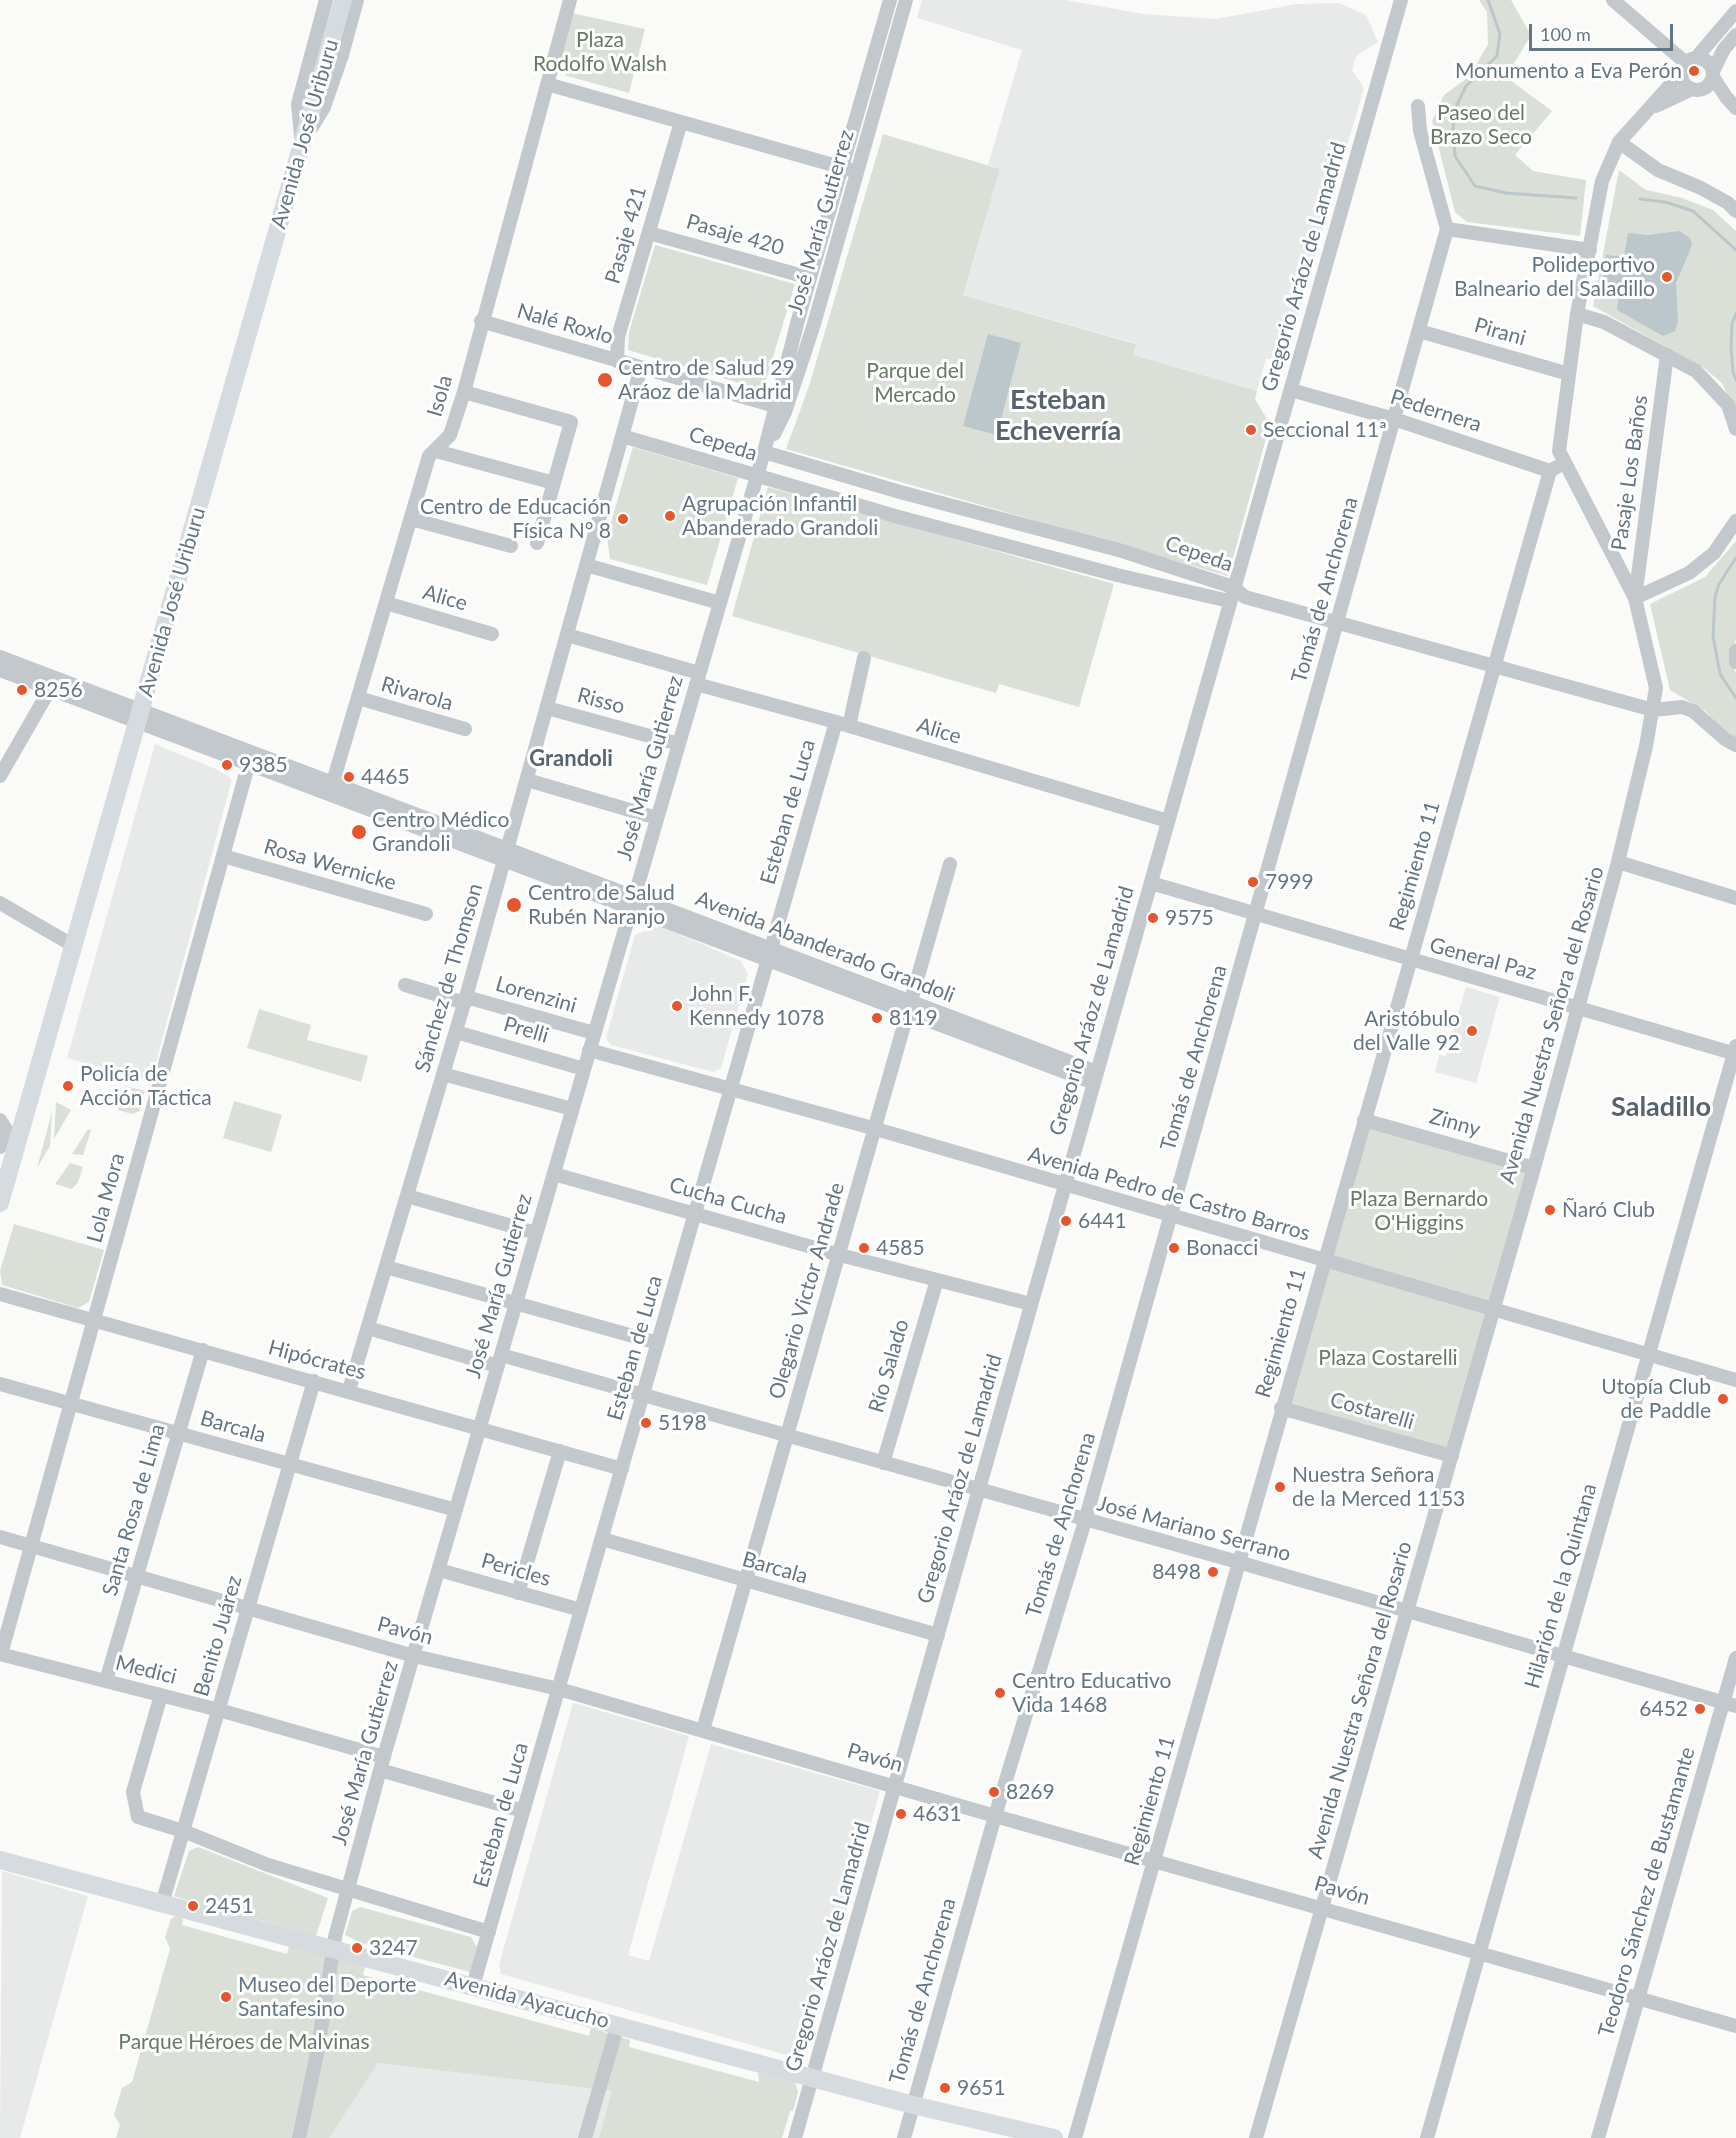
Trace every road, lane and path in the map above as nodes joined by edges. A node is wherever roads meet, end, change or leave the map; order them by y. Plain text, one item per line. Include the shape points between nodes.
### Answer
1 (326, 0) edge
2 (343, 0) edge
3 (357, 0) edge
4 (570, 0) edge
5 (890, 0) edge
6 (906, 0) edge
7 (1401, 0) edge
8 (1613, 0) edge
9 (1736, 11) edge
10 (1736, 35) edge
11 (1688, 65) junction
12 (1706, 81) junction
13 (552, 85) junction
14 (1731, 103) edge
15 (1418, 106) dead end
16 (1649, 110) junction
17 (681, 122) junction
18 (1618, 142) junction
19 (302, 144) junction
20 (843, 168) junction
21 (858, 172) junction
22 (1733, 203) edge
23 (1447, 229) junction
24 (649, 233) junction
25 (1590, 250) junction
26 (810, 278) junction
27 (1577, 314) junction
28 (481, 321) junction
29 (1419, 331) junction
30 (1667, 355) junction
31 (617, 361) junction
32 (641, 368) junction
33 (1569, 374) junction
34 (1291, 390) junction
35 (464, 392) junction
36 (775, 406) junction
37 (1394, 418) junction
38 (1736, 429) edge
39 (622, 436) junction
40 (436, 451) junction
41 (764, 452) junction
42 (1566, 462) junction
43 (1550, 471) junction
44 (757, 476) junction
45 (554, 483) junction
46 (411, 519) junction
47 (1736, 521) edge
48 (537, 543) dead end
49 (511, 546) dead end
50 (586, 565) junction
51 (1233, 587) junction
52 (1635, 598) junction
53 (1229, 601) junction
54 (386, 603) junction
55 (720, 603) junction
56 (1337, 623) junction
57 (492, 634) dead end
58 (567, 635) junction
59 (1736, 651) edge
60 (0, 657) edge
61 (864, 658) dead end
62 (1736, 662) edge
63 (1494, 667) junction
64 (0, 670) edge
65 (698, 679) junction
66 (53, 683) junction
67 (358, 698) junction
68 (547, 708) junction
69 (1653, 710) junction
70 (139, 716) junction
71 (842, 724) junction
72 (465, 729) dead end
73 (679, 744) junction
74 (1736, 745) edge
75 (250, 758) junction
76 (0, 776) edge
77 (527, 780) junction
78 (331, 789) junction
79 (657, 818) junction
80 (1168, 821) junction
81 (506, 855) junction
82 (223, 856) junction
83 (1618, 862) junction
84 (950, 864) dead end
85 (1151, 883) junction
86 (1736, 898) edge
87 (632, 902) junction
88 (0, 903) edge
89 (426, 914) dead end
90 (1256, 914) junction
91 (74, 946) junction
92 (769, 955) junction
93 (1409, 961) junction
94 (405, 985) dead end
95 (466, 1000) junction
96 (1577, 1007) junction
97 (910, 1008) junction
98 (456, 1032) junction
99 (594, 1033) junction
100 (589, 1050) junction
101 (1735, 1051) edge
102 (584, 1068) junction
103 (443, 1074) junction
104 (1095, 1078) junction
105 (730, 1090) junction
106 (572, 1109) junction
107 (0, 1120) edge
108 (1364, 1120) junction
109 (876, 1129) junction
110 (14, 1136) junction
111 (0, 1147) edge
112 (1534, 1168) junction
113 (554, 1174) junction
114 (1065, 1185) junction
115 (407, 1196) junction
116 (0, 1203) edge
117 (695, 1214) junction
118 (1172, 1216) junction
119 (536, 1233) junction
120 (840, 1255) junction
121 (1323, 1261) junction
122 (386, 1267) junction
123 (937, 1280) junction
124 (0, 1294) edge
125 (516, 1303) junction
126 (1031, 1304) junction
127 (1494, 1309) junction
128 (94, 1320) junction
129 (368, 1328) junction
130 (658, 1342) junction
131 (203, 1350) junction
132 (1648, 1356) junction
133 (499, 1360) junction
134 (1736, 1380) edge
135 (314, 1381) junction
136 (0, 1384) edge
137 (349, 1390) junction
138 (643, 1395) junction
139 (71, 1404) junction
140 (1281, 1408) junction
141 (480, 1428) junction
142 (178, 1434) junction
143 (788, 1436) junction
144 (560, 1451) junction
145 (1452, 1456) junction
146 (882, 1463) junction
147 (290, 1464) junction
148 (622, 1468) junction
149 (979, 1491) junction
150 (456, 1510) junction
151 (1085, 1521) junction
152 (0, 1537) edge
153 (602, 1539) junction
154 (31, 1546) junction
155 (1238, 1562) junction
156 (439, 1570) junction
157 (137, 1576) junction
158 (746, 1581) junction
159 (518, 1593) junction
160 (249, 1608) junction
161 (581, 1610) junction
162 (1407, 1612) junction
163 (938, 1635) junction
164 (1, 1654) edge
165 (414, 1656) junction
166 (1563, 1656) junction
167 (1736, 1658) edge
168 (106, 1681) junction
169 (559, 1689) junction
170 (161, 1695) junction
171 (1730, 1704) edge
172 (219, 1710) junction
173 (703, 1730) junction
174 (382, 1763) junction
175 (895, 1786) junction
176 (524, 1811) junction
177 (995, 1816) junction
178 (183, 1831) junction
179 (0, 1860) edge
180 (1155, 1860) junction
181 (348, 1890) junction
182 (162, 1904) junction
183 (1323, 1907) junction
184 (489, 1932) junction
185 (333, 1950) junction
186 (1478, 1953) junction
187 (473, 1986) junction
188 (1638, 1998) junction
189 (618, 2024) junction
190 (1736, 2026) edge
191 (812, 2077) junction
192 (913, 2104) junction
193 (299, 2138) edge
194 (585, 2138) edge
195 (795, 2138) edge
196 (904, 2138) edge
197 (1054, 2138) edge
198 (1075, 2138) edge
199 (1256, 2138) edge
200 (1428, 2138) edge
201 (1598, 2138) edge

1 - 19 street via 298,104
2 - 19 main road, Avenida José Uriburu
3 - 19 street via 324,107
4 - 13 street, Isola
5 - 20 street, José María Gutierrez
6 - 21 street, José María Gutierrez
7 - 34 street, Gregorio Aráoz de Lamadrid
8 - 11 street
9 - 11 street, Avenida Nuestra Señora del Rosario
10 - 12 street
11 - 12 street via 1707,62
11 - 12 street via 1686,86
11 - 16 street, Avenida Nuestra Señora del Rosario
12 - 14 street
12 - 16 street, Avenida Nuestra Señora del Rosario
13 - 17 street
13 - 28 street, Isola
15 - 23 street via 1420,131
16 - 18 street, Avenida Nuestra Señora del Rosario
17 - 20 street
17 - 24 street, Pasaje 421
18 - 22 street via 1658,170
18 - 25 street, Avenida Nuestra Señora del Rosario via 1602,181
19 - 70 main road, Avenida José Uriburu
20 - 21 street
20 - 26 street, José María Gutierrez
21 - 41 street, José María Gutierrez via 785,412
23 - 25 street
23 - 29 street, Tomás de Anchorena
24 - 26 street, Pasaje 420
24 - 31 street, Pasaje 421 via 618,337
25 - 27 street, Avenida Nuestra Señora del Rosario
26 - 36 street, José María Gutierrez
27 - 30 street via 1604,322
27 - 33 street, Avenida Nuestra Señora del Rosario
28 - 31 street, Nalé Roxlo
28 - 35 street, Isola
29 - 33 street, Pirani
29 - 37 street, Tomás de Anchorena
30 - 38 street via 1696,371 1712,386 1728,405
30 - 52 street, Pasaje Los Baños
31 - 32 street, Nalé Roxlo
32 - 36 street, Nalé Roxlo
32 - 39 street, Sánchez de Thomson
33 - 42 street, Avenida Nuestra Señora del Rosario via 1558,451
34 - 37 street, Pedernera
34 - 51 street, Gregorio Aráoz de Lamadrid
35 - 40 street, Isola via 450,435
35 - 45 street via 571,422
36 - 41 street, José María Gutierrez
37 - 43 street, Pedernera
37 - 56 street, Tomás de Anchorena
39 - 44 street, Cepeda
39 - 50 street, Sánchez de Thomson
40 - 45 street
40 - 46 street, Isola via 429,456
41 - 44 street, José María Gutierrez
41 - 51 street, Cepeda via 1122,551
42 - 43 street
42 - 52 street, Avenida Nuestra Señora del Rosario
43 - 63 street, Regimiento 11
44 - 53 street, Cepeda via 1116,575
44 - 55 street, José María Gutierrez
45 - 48 street
46 - 49 street
46 - 54 street, Isola
47 - 52 street via 1714,553 1689,573
50 - 55 street
50 - 58 street, Sánchez de Thomson
51 - 53 street, Gregorio Aráoz de Lamadrid
51 - 56 street, Cepeda via 1245,597
52 - 69 street, Avenida Nuestra Señora del Rosario via 1656,688
53 - 80 street, Gregorio Aráoz de Lamadrid
54 - 57 street, Alice
54 - 67 street, Isola
55 - 65 street, José María Gutierrez
56 - 63 street, Cepeda
56 - 90 street, Tomás de Anchorena
58 - 65 street, Alice
58 - 68 street, Sánchez de Thomson
59 - 62 street
60 - 66 street, Avenida Abanderado Grandoli
61 - 71 street, Esteban de Luca
63 - 69 street, Cepeda
63 - 93 street, Regimiento 11
64 - 66 street, Avenida Abanderado Grandoli
65 - 71 street, Alice
65 - 73 street, José María Gutierrez
66 - 70 street, Avenida Abanderado Grandoli
66 - 76 street
67 - 72 street, Rivarola
67 - 78 street, Isola
68 - 73 street, Risso
68 - 77 street, Sánchez de Thomson
69 - 74 street via 1682,707 1693,711
69 - 83 street, Avenida Nuestra Señora del Rosario
70 - 75 street, Avenida Abanderado Grandoli
70 - 91 main road, Avenida José Uriburu
71 - 80 street, Alice
71 - 92 street, Esteban de Luca
73 - 79 street, José María Gutierrez
75 - 78 street, Avenida Abanderado Grandoli
75 - 82 street, Lola Mora
77 - 79 street
77 - 81 street, Sánchez de Thomson
78 - 81 street, Avenida Abanderado Grandoli
79 - 87 street, José María Gutierrez
80 - 85 street, Gregorio Aráoz de Lamadrid
81 - 87 street, Avenida Abanderado Grandoli
81 - 95 street, Sánchez de Thomson
82 - 89 street, Rosa Wernicke
82 - 128 street, Lola Mora
83 - 86 street
83 - 96 street, Avenida Nuestra Señora del Rosario
84 - 97 street, Olegario Victor Andrade
85 - 90 street, General Paz
85 - 104 street, Gregorio Aráoz de Lamadrid
87 - 92 street, Avenida Abanderado Grandoli
87 - 99 street, José María Gutierrez
88 - 91 street
90 - 93 street, General Paz
90 - 118 street, Tomás de Anchorena
91 - 110 main road, Avenida José Uriburu
92 - 97 street, Avenida Abanderado Grandoli
92 - 105 street, Esteban de Luca
93 - 96 street, General Paz
93 - 108 street, Regimiento 11
94 - 95 street, Lorenzini
95 - 98 street, Sánchez de Thomson
95 - 99 street, Lorenzini
96 - 101 street, General Paz
96 - 112 street, Avenida Nuestra Señora del Rosario
97 - 104 street, Avenida Abanderado Grandoli
97 - 109 street, Olegario Victor Andrade
98 - 102 street, Prelli
98 - 103 street, Sánchez de Thomson
99 - 100 street, José María Gutierrez
100 - 102 street, José María Gutierrez
100 - 105 street, Avenida Pedro de Castro Barros
101 - 132 street, Hilarión de la Quintana
102 - 106 street, José María Gutierrez
103 - 106 street
103 - 115 street, Sánchez de Thomson
104 - 114 street, Gregorio Aráoz de Lamadrid
105 - 109 street, Avenida Pedro de Castro Barros
105 - 117 street, Esteban de Luca
106 - 113 street, José María Gutierrez
107 - 110 street
108 - 112 street, Zinny
108 - 121 street, Regimiento 11
109 - 114 street, Avenida Pedro de Castro Barros
109 - 120 street, Olegario Victor Andrade
110 - 111 street
110 - 116 main road, Avenida José Uriburu
112 - 127 street, Avenida Nuestra Señora del Rosario
113 - 117 street, Cucha Cucha
113 - 119 street, José María Gutierrez
114 - 118 street, Avenida Pedro de Castro Barros
114 - 126 street, Gregorio Aráoz de Lamadrid
115 - 119 street
115 - 122 street, Sánchez de Thomson
117 - 120 street, Cucha Cucha
117 - 130 street, Esteban de Luca
118 - 121 street, Avenida Pedro de Castro Barros
118 - 151 street, Tomás de Anchorena
119 - 125 street, José María Gutierrez
120 - 123 street, Cucha Cucha
120 - 143 street, Olegario Victor Andrade
121 - 127 street, Avenida Pedro de Castro Barros
121 - 140 street, Regimiento 11
122 - 125 street
122 - 129 street, Sánchez de Thomson
123 - 126 street, Cucha Cucha
123 - 146 street, Río Salado
124 - 128 street, Hipócrates
125 - 130 street
125 - 133 street, José María Gutierrez
126 - 149 street, Gregorio Aráoz de Lamadrid
127 - 132 street, Avenida Pedro de Castro Barros
127 - 145 street, Avenida Nuestra Señora del Rosario
128 - 131 street, Hipócrates
128 - 139 street, Lola Mora
129 - 133 street, José Mariano Serrano
129 - 137 street, Sánchez de Thomson
130 - 138 street, Esteban de Luca
131 - 135 street, Hipócrates
131 - 142 street, Santa Rosa de Lima
132 - 134 street, Avenida Pedro de Castro Barros
132 - 166 street, Hilarión de la Quintana
133 - 138 street, José Mariano Serrano
133 - 141 street, José María Gutierrez
135 - 137 street, Hipócrates
135 - 147 street, Benito Juárez
136 - 139 street, Barcala
137 - 141 street, Hipócrates
138 - 143 street, José Mariano Serrano
138 - 148 street, Esteban de Luca
139 - 142 street, Barcala
139 - 154 street, Lola Mora
140 - 145 street, Costarelli
140 - 155 street, Regimiento 11
141 - 144 street, Hipócrates
141 - 150 street, José María Gutierrez
142 - 147 street, Barcala
142 - 157 street, Santa Rosa de Lima
143 - 146 street, José Mariano Serrano
143 - 158 street, Olegario Victor Andrade
144 - 148 street, Hipócrates
144 - 159 street
145 - 162 street, Avenida Nuestra Señora del Rosario
146 - 149 street, José Mariano Serrano
147 - 150 street, Barcala
147 - 160 street, Benito Juárez
148 - 153 street, Esteban de Luca
149 - 151 street, José Mariano Serrano
149 - 163 street, Gregorio Aráoz de Lamadrid
150 - 156 street, José María Gutierrez
151 - 155 street, José Mariano Serrano
151 - 177 street, Tomás de Anchorena
152 - 154 street, Pavón
153 - 158 street, Barcala
153 - 161 street, Esteban de Luca
154 - 157 street, Pavón
154 - 164 street, Lola Mora
155 - 162 street, José Mariano Serrano
155 - 180 street, Regimiento 11
156 - 159 street, Pericles
156 - 165 street, José María Gutierrez
157 - 160 street, Pavón
157 - 168 street, Santa Rosa de Lima
158 - 163 street, Barcala
158 - 173 street, Olegario Victor Andrade
159 - 161 street, Pericles
160 - 165 street, Pavón
160 - 172 street, Benito Juárez
161 - 169 street, Esteban de Luca
162 - 166 street, José Mariano Serrano
162 - 183 street, Avenida Nuestra Señora del Rosario
163 - 175 street, Gregorio Aráoz de Lamadrid
164 - 168 street, Medici
165 - 169 street, Pavón
165 - 174 street, José María Gutierrez
166 - 171 street, José Mariano Serrano
166 - 186 street, Hilarión de la Quintana
167 - 171 street, Teodoro Sánchez de Bustamante
168 - 170 street, Medici
169 - 173 street, Pavón
169 - 176 street, Esteban de Luca
170 - 172 street, Medici
170 - 178 street via 133,1792 138,1817
171 - 188 street, Teodoro Sánchez de Bustamante
172 - 174 street, Medici
172 - 178 street, Benito Juárez
173 - 175 street, Pavón
174 - 176 street, Medici
174 - 181 street, José María Gutierrez
175 - 177 street, Pavón
175 - 191 street, Gregorio Aráoz de Lamadrid
176 - 184 street, Esteban de Luca
177 - 180 street, Pavón
177 - 192 street, Tomás de Anchorena
178 - 181 street via 268,1865
178 - 182 street, Benito Juárez
179 - 182 main road, Avenida Ayacucho
180 - 183 street, Pavón
180 - 198 street, Regimiento 11
181 - 184 street
181 - 185 street, José María Gutierrez
182 - 185 main road, Avenida Ayacucho
183 - 186 street, Pavón
183 - 199 street, Avenida Nuestra Señora del Rosario
184 - 187 street, Esteban de Luca
185 - 187 main road, Avenida Ayacucho
185 - 193 street, José María Gutierrez
186 - 188 street, Pavón
186 - 200 street, Hilarión de la Quintana
187 - 189 main road, Avenida Ayacucho
188 - 190 street, Pavón
188 - 201 street, Teodoro Sánchez de Bustamante
189 - 191 main road, Avenida Ayacucho
189 - 194 street
191 - 192 main road, Avenida Ayacucho
191 - 195 street, Gregorio Aráoz de Lamadrid
192 - 196 street, Tomás de Anchorena
192 - 197 main road, Avenida Ayacucho

